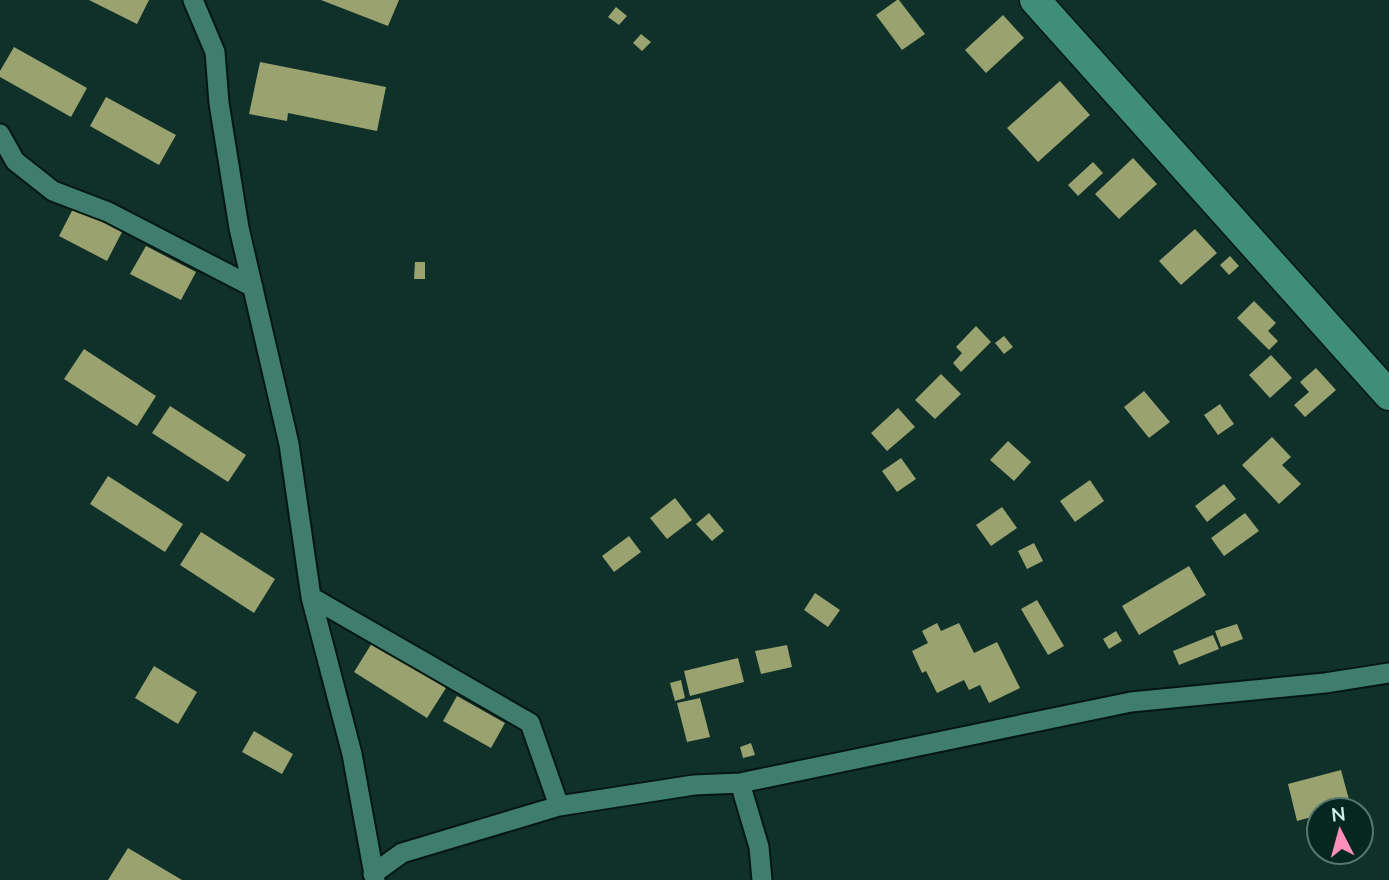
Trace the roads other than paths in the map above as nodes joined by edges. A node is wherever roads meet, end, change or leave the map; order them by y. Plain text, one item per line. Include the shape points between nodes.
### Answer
1 (193, 0) edge
2 (1034, 0) edge
3 (0, 134) edge
4 (253, 287) junction
5 (1389, 395) edge
6 (311, 597) junction
7 (1389, 673) edge
8 (740, 783) junction
9 (559, 806) junction
10 (374, 877) edge
11 (762, 880) edge

1 - 4 street via 215,52 237,215
2 - 5 main road
3 - 4 street via 15,161 53,191 108,212
4 - 6 street via 289,444
6 - 9 street via 530,723
6 - 10 street via 352,754
7 - 8 street via 1131,702
8 - 9 street via 694,785
8 - 11 street via 759,847
9 - 10 street via 402,853

